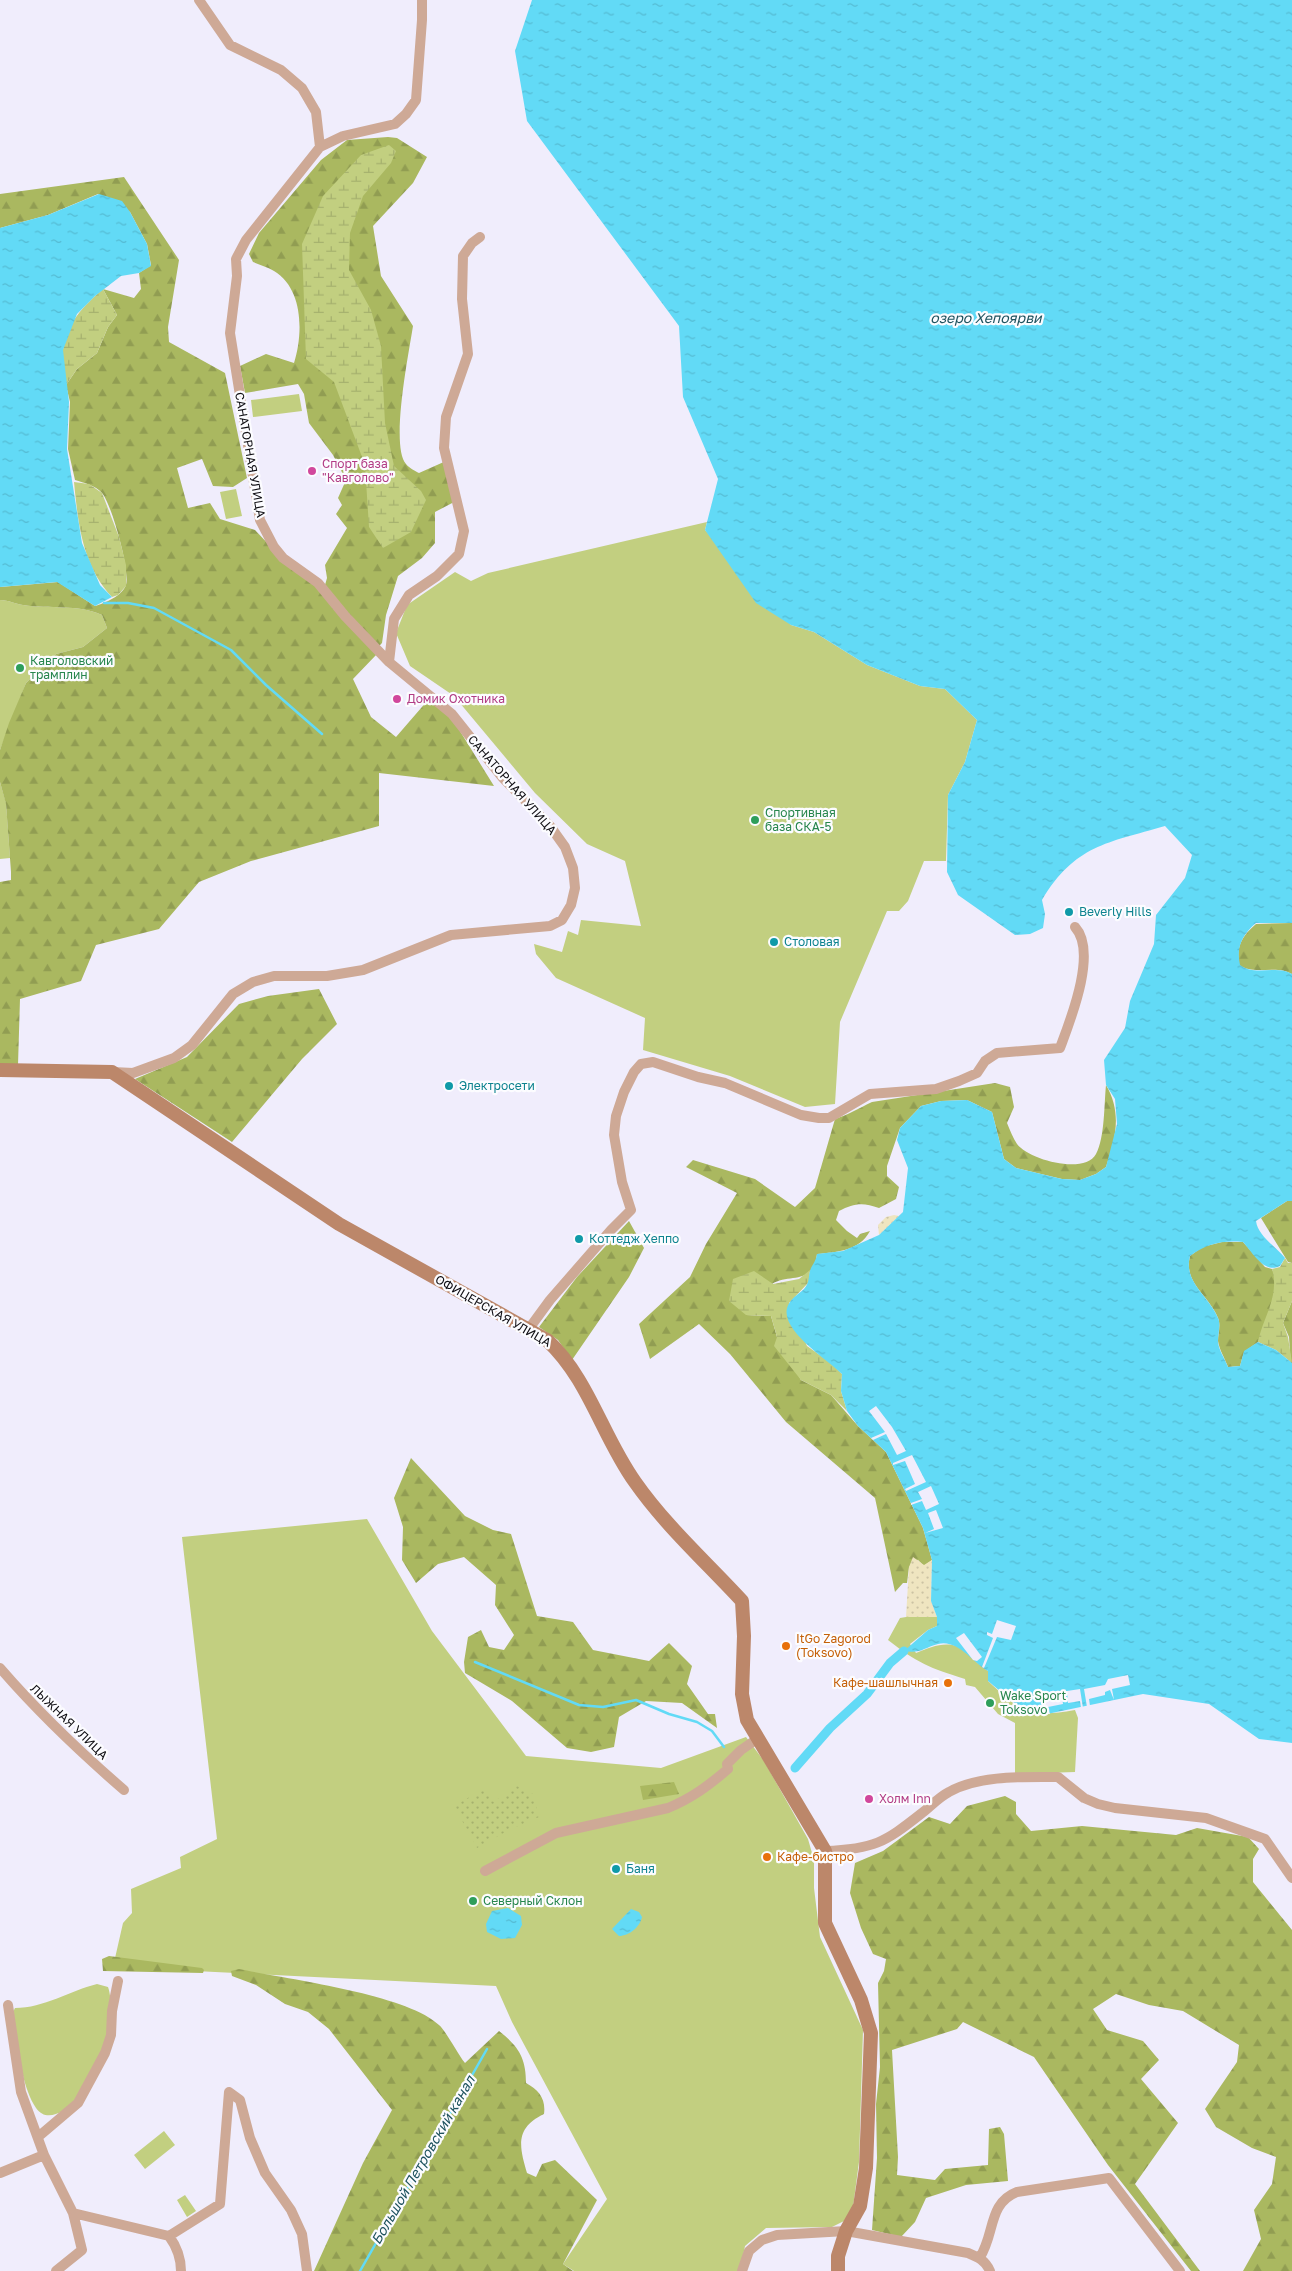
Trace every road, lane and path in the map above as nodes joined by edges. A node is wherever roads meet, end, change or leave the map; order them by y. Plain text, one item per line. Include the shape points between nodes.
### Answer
1 (198, 0) edge
2 (422, 0) edge
3 (320, 147) junction
4 (480, 237) dead end
5 (389, 662) junction
6 (1075, 927) dead end
7 (0, 1070) edge
8 (112, 1072) junction
9 (528, 1330) junction
10 (0, 1668) edge
11 (759, 1743) junction
12 (124, 1790) dead end
13 (825, 1851) junction
14 (485, 1871) dead end
15 (1292, 1878) edge
16 (118, 1981) dead end
17 (8, 2005) dead end
18 (38, 2138) junction
19 (44, 2155) junction
20 (0, 2173) edge
21 (73, 2213) junction
22 (846, 2231) junction
23 (169, 2236) junction
24 (980, 2257) junction
25 (56, 2271) edge
26 (181, 2271) edge
27 (307, 2271) edge
28 (742, 2271) edge
29 (838, 2271) edge
30 (990, 2271) edge
31 (1180, 2271) edge

1 - 3 street via 230,45 281,70 302,88 316,112
2 - 3 street via 416,100 395,124 343,136
3 - 5 street, САНАТОРНАЯ УЛИЦА via 246,240 236,259 230,333 254,487 267,537 283,558 318,583
4 - 5 street via 462,256 462,299 468,354 446,417 444,448 464,531 459,554 437,576 409,594 394,619
5 - 8 street, САНАТОРНАЯ УЛИЦА via 452,714 502,777 550,826 565,847 573,868 575,888 571,905 562,920 532,929 452,935 363,970 326,976 274,976 253,982 233,994 192,1046 174,1058 133,1073
6 - 9 street via 1083,949 1082,979 1060,1048 997,1053 985,1061 977,1074 936,1089 870,1094 829,1118 818,1118 801,1115 726,1083 653,1062 642,1064 634,1072 616,1116 614,1135 617,1160 631,1210 588,1256
7 - 8 street, САНАТОРНАЯ УЛИЦА
8 - 9 street, ОФИЦЕРСКАЯ УЛИЦА via 339,1224
9 - 11 street, ОФИЦЕРСКАЯ УЛИЦА via 547,1340 562,1354 634,1482 742,1601 742,1694 747,1720
10 - 12 street, ЛЫЖНАЯ УЛИЦА via 19,1692
11 - 13 street, ОФИЦЕРСКАЯ УЛИЦА
11 - 14 street via 741,1750 727,1764 728,1768 701,1792 685,1801 668,1808 556,1834
13 - 15 street via 855,1850 878,1844 900,1831 948,1792 972,1782 1058,1776 1084,1798 1098,1804 1206,1818 1265,1839
13 - 22 street via 825,1923 861,2000 870,2033 866,2168 860,2206
16 - 18 street via 111,2035 105,2053 78,2103
17 - 18 street via 21,2092
18 - 19 street
19 - 20 street
19 - 21 street
21 - 23 street
21 - 25 street via 82,2250
22 - 24 street
22 - 28 street via 777,2235 762,2240 749,2251
22 - 29 street via 838,2256
23 - 26 street via 176,2245
23 - 27 street via 220,2204 229,2092 240,2100 250,2138 265,2174 302,2234
24 - 30 street
24 - 31 street via 990,2237 994,2212 1007,2196 1109,2178

